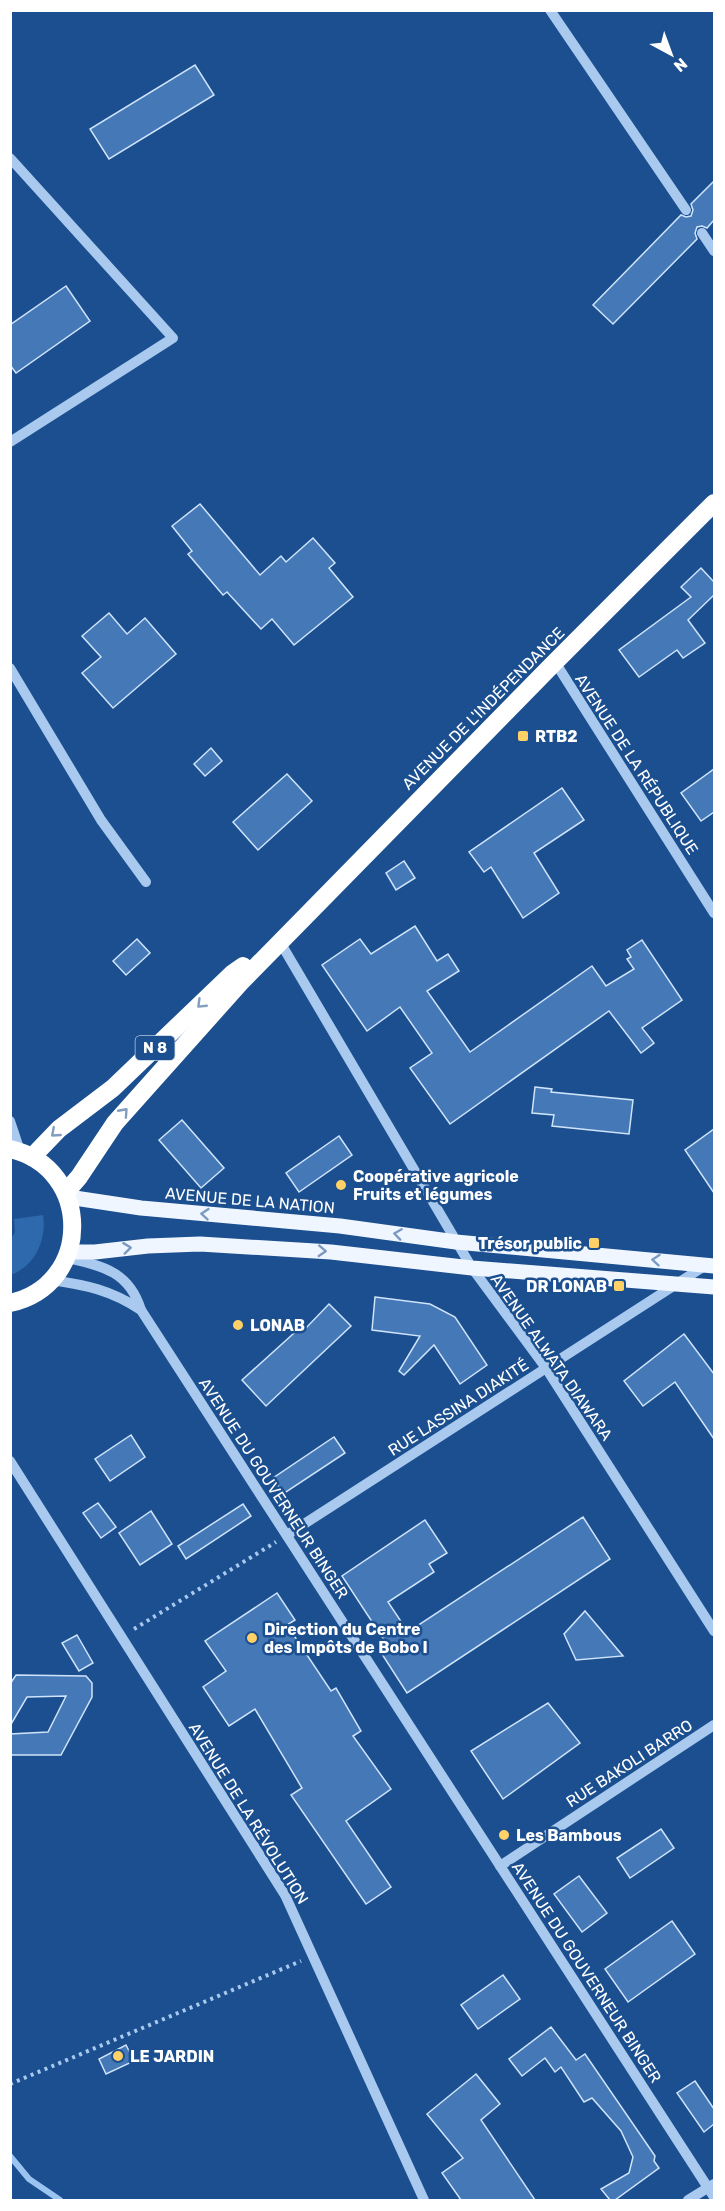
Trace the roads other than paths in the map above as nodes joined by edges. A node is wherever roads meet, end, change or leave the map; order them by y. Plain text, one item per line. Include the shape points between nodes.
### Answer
1 (550, 10) edge
2 (10, 158) edge
3 (686, 210) dead end
4 (702, 233) dead end
5 (714, 250) edge
6 (10, 442) edge
7 (714, 503) edge
8 (555, 662) junction
9 (10, 668) edge
10 (146, 882) dead end
11 (714, 913) edge
12 (280, 942) junction
13 (10, 1121) edge
14 (21, 1153) edge
15 (67, 1195) junction
16 (456, 1242) junction
17 (68, 1255) junction
18 (711, 1265) edge
19 (472, 1268) junction
20 (51, 1280) junction
21 (678, 1283) junction
22 (714, 1287) edge
23 (12, 1304) edge
24 (141, 1310) junction
25 (546, 1368) junction
26 (10, 1461) edge
27 (287, 1535) junction
28 (714, 1631) edge
29 (714, 1725) edge
30 (500, 1866) junction
31 (712, 2189) edge
32 (424, 2200) edge
33 (688, 2200) edge

1 - 3 street
2 - 6 street via 173,338
4 - 5 street
7 - 8 highway, AVENUE DE L'INDÉPENDANCE / N 8
8 - 11 street, AVENUE DE LA RÉPUBLIQUE
8 - 12 highway, AVENUE DE L'INDÉPENDANCE / N 8
9 - 10 street via 101,820
12 -> 14 highway, AVENUE DE L'INDÉPENDANCE / N 8 via 233,973 113,1088
15 -> 12 highway, AVENUE DE L'INDÉPENDANCE / N 8 via 115,1123
12 - 16 street, AVENUE ALWATA DIAWARA
13 - 14 street
14 - 15 highway via 55,1175
16 -> 15 main road, AVENUE DE LA NATION via 340,1226 141,1208
15 - 17 highway via 73,1228
18 -> 16 main road, AVENUE DE LA NATION
16 - 19 street, AVENUE ALWATA DIAWARA
17 -> 19 main road via 200,1244 342,1252
17 - 20 highway
17 - 24 street, AVENUE DU GOUVERNEUR BINGER via 117,1274 136,1294
18 - 21 street, RUE LASSINA DIAKITÉ
19 - 21 main road
19 - 25 street, AVENUE ALWATA DIAWARA
20 - 23 highway
20 - 24 street, AVENUE DU GOUVERNEUR BINGER via 104,1290
21 - 22 main road
21 - 25 street, RUE LASSINA DIAKITÉ
24 - 27 street, AVENUE DU GOUVERNEUR BINGER
25 - 27 street, RUE LASSINA DIAKITÉ
25 - 28 street, AVENUE ALWATA DIAWARA
26 - 32 street, AVENUE DE LA RÉVOLUTION via 285,1895
27 - 30 street, AVENUE DU GOUVERNEUR BINGER
29 - 30 street, RUE BAKOLI BARRO
30 - 31 street, AVENUE DU GOUVERNEUR BINGER
31 - 33 street

